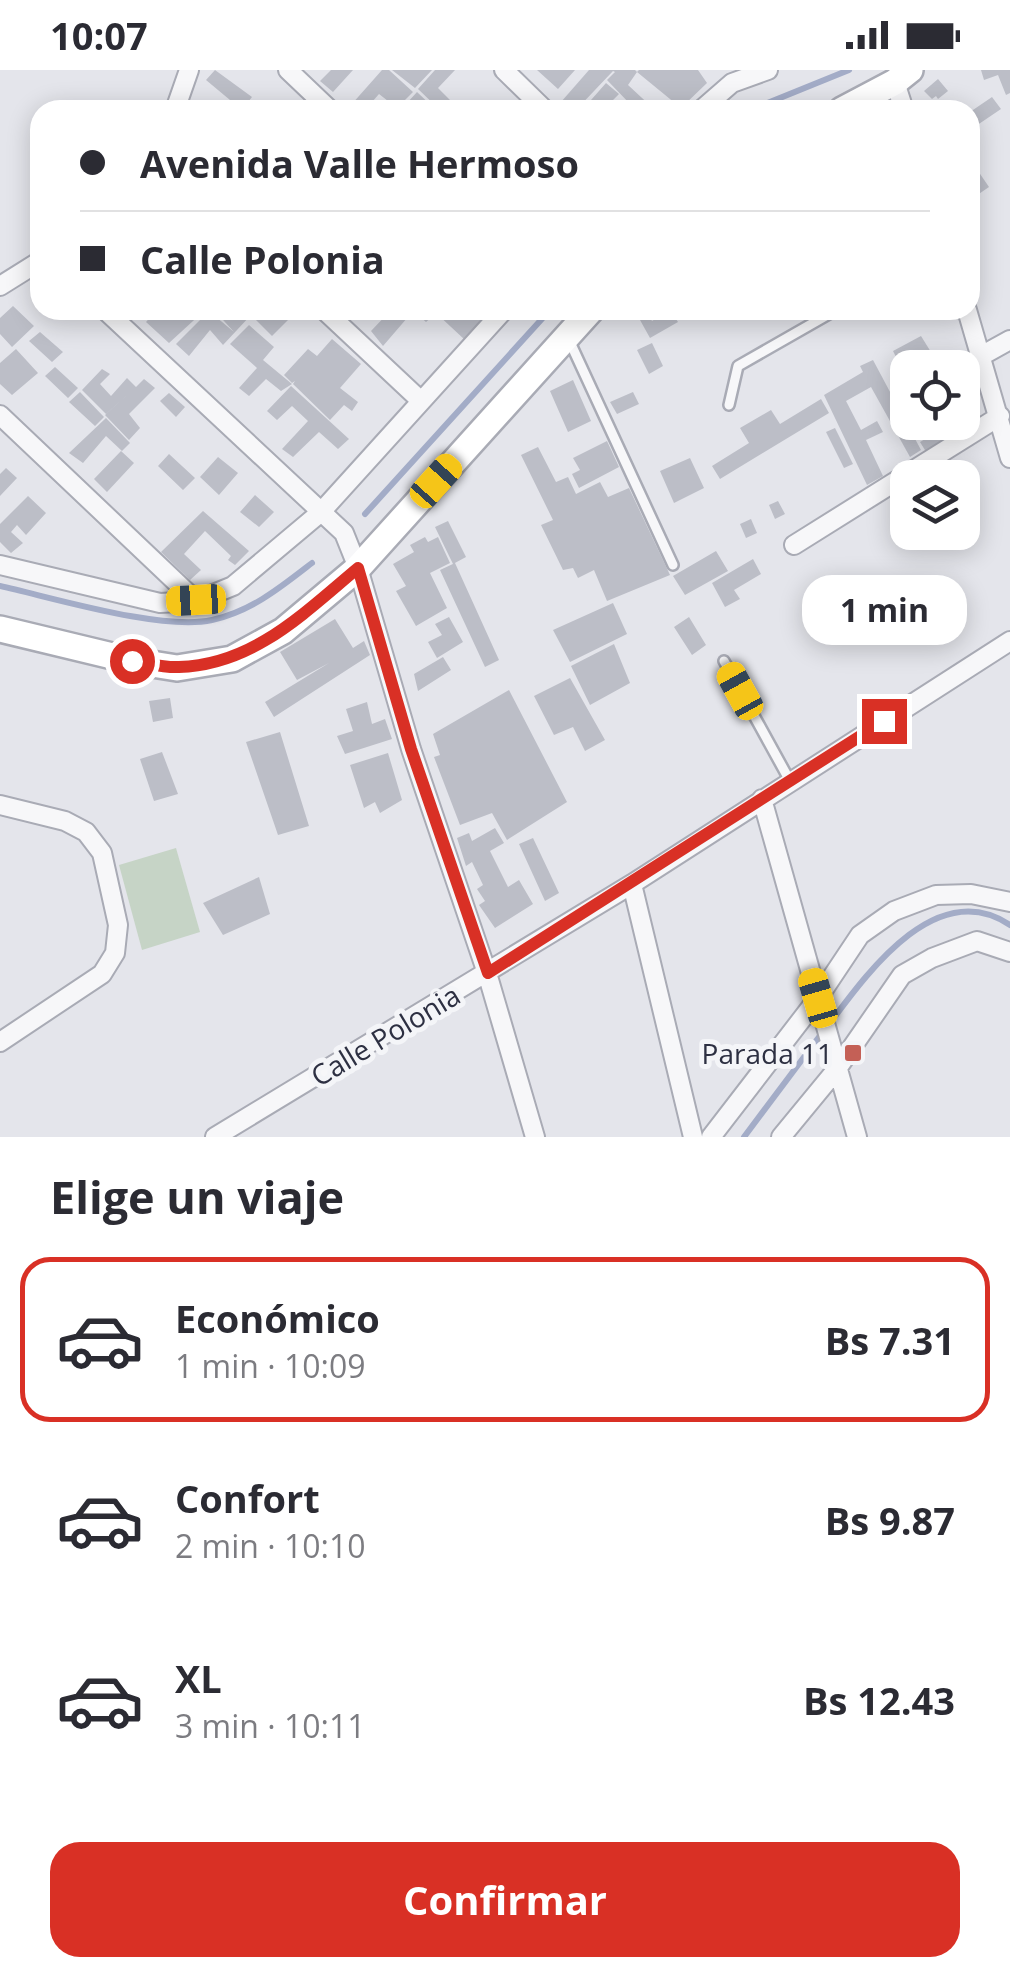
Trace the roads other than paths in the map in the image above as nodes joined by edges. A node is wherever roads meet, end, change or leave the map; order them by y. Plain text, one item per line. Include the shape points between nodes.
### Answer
1 (190, 70) edge
2 (288, 70) edge
3 (504, 70) edge
4 (768, 70) edge
5 (725, 76) edge
6 (903, 76) edge
7 (179, 100) edge
8 (320, 100) edge
9 (535, 100) edge
10 (708, 100) edge
11 (860, 100) edge
12 (30, 267) edge
13 (0, 286) edge
14 (116, 320) edge
15 (335, 320) edge
16 (495, 320) edge
17 (583, 320) edge
18 (818, 320) edge
19 (970, 320) edge
20 (568, 338) junction
21 (1010, 340) edge
22 (981, 356) junction
23 (420, 400) junction
24 (728, 405) dead end
25 (0, 414) edge
26 (1000, 416) junction
27 (1010, 458) edge
28 (322, 512) junction
29 (794, 545) dead end
30 (0, 565) edge
31 (674, 565) dead end
32 (358, 568) junction
33 (196, 600) junction
34 (0, 629) edge
35 (1010, 641) edge
36 (724, 662) dead end
37 (790, 781) junction
38 (762, 799) junction
39 (0, 806) edge
40 (632, 884) junction
41 (1010, 902) edge
42 (1010, 952) edge
43 (488, 973) junction
44 (819, 1004) junction
45 (0, 1042) edge
46 (837, 1068) junction
47 (215, 1137) edge
48 (534, 1137) edge
49 (693, 1137) edge
50 (711, 1137) edge
51 (781, 1137) edge
52 (857, 1137) edge

1 - 7 street
2 - 8 street
3 - 9 street
4 - 5 street
5 - 10 street
6 - 11 street
12 - 13 street
14 - 28 street
15 - 23 street
16 - 23 street
17 - 20 street
18 - 24 lane via 738,366
19 - 22 street
20 - 31 lane
20 - 32 street
21 - 22 street
22 - 26 street
23 - 28 street
25 - 33 street
26 - 27 street
26 - 29 street
28 - 32 street via 344,533
28 - 33 street via 232,586
30 - 33 street via 160,602
32 - 34 street via 283,631 232,659 177,668
32 - 43 street
35 - 37 street, Calle Polonia
36 - 37 lane
37 - 38 street, Calle Polonia
38 - 40 street, Calle Polonia
38 - 44 street
39 - 45 street via 86,832 102,853 118,924 115,953 102,974
40 - 43 street, Calle Polonia
40 - 49 street
41 - 44 street via 936,896 894,911 860,935
42 - 46 street via 976,941 902,975
43 - 47 street, Calle Polonia
43 - 48 street
44 - 46 street
44 - 50 street
46 - 51 street
46 - 52 street

